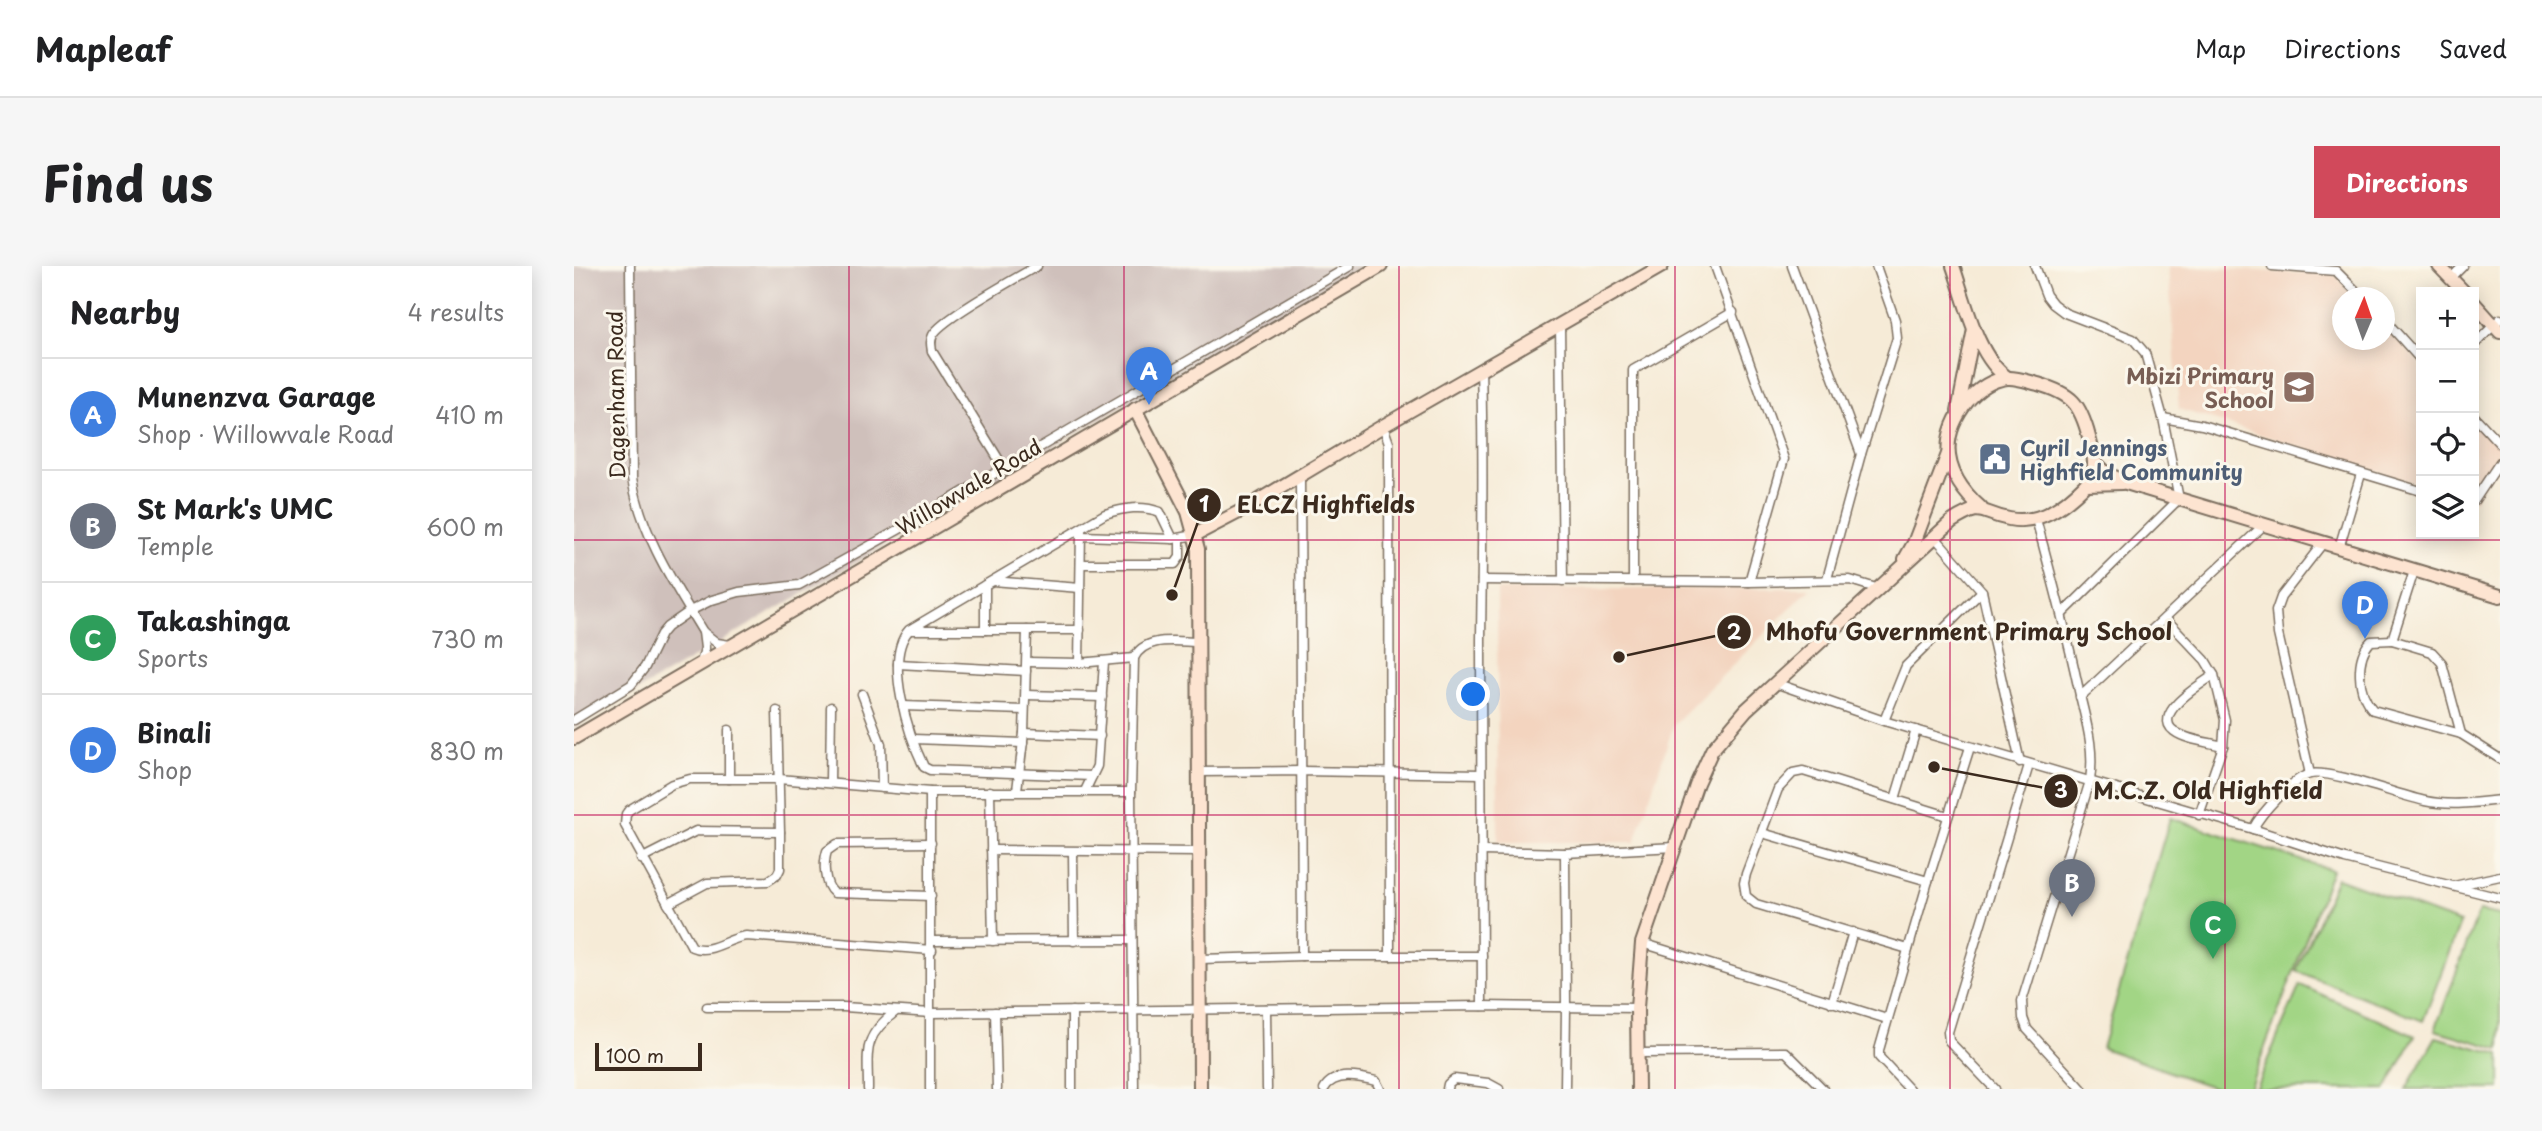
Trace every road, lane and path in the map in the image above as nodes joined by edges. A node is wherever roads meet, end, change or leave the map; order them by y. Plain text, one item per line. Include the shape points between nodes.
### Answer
1 (630, 266) edge
2 (1037, 266) edge
3 (1350, 266) edge
4 (1381, 266) edge
5 (1662, 266) edge
6 (1715, 266) edge
7 (1792, 266) edge
8 (1876, 266) edge
9 (1953, 266) edge
10 (2035, 266) edge
11 (2272, 266) edge
12 (2439, 266) edge
13 (2463, 266) edge
14 (2451, 278) junction
15 (2352, 287) edge
16 (2459, 287) edge
17 (2479, 308) edge
18 (1733, 312) junction
19 (1560, 324) junction
20 (2498, 325) edge
21 (1975, 326) junction
22 (2395, 331) edge
23 (2479, 341) edge
24 (2416, 354) edge
25 (1481, 370) junction
26 (2008, 378) junction
27 (1135, 409) junction
28 (1957, 415) junction
29 (2163, 418) junction
30 (2479, 421) edge
31 (1383, 426) junction
32 (2500, 444) edge
33 (1860, 454) junction
34 (1948, 454) junction
35 (2500, 462) edge
36 (2096, 463) junction
37 (1004, 468) junction
38 (2361, 474) junction
39 (1300, 476) junction
40 (2126, 483) junction
41 (2086, 484) junction
42 (2416, 490) edge
43 (2479, 494) edge
44 (2179, 499) junction
45 (1982, 509) junction
46 (2036, 519) junction
47 (2264, 525) junction
48 (1081, 533) junction
49 (1195, 535) junction
50 (1934, 536) junction
51 (1177, 539) junction
52 (2323, 543) junction
53 (2339, 548) junction
54 (1081, 564) junction
55 (1902, 565) junction
56 (2414, 571) junction
57 (1827, 579) junction
58 (1482, 580) junction
59 (1563, 581) junction
60 (1633, 581) junction
61 (1749, 582) junction
62 (988, 583) junction
63 (1080, 588) junction
64 (1876, 588) junction
65 (1982, 591) junction
66 (2500, 596) edge
67 (690, 611) junction
68 (2062, 614) junction
69 (2165, 618) junction
70 (909, 630) junction
71 (985, 630) junction
72 (1027, 630) junction
73 (1080, 630) junction
74 (703, 632) junction
75 (2392, 640) junction
76 (1199, 642) junction
77 (732, 646) junction
78 (1134, 658) junction
79 (1104, 662) junction
80 (1079, 663) junction
81 (701, 664) junction
82 (898, 664) junction
83 (1027, 666) junction
84 (2214, 675) junction
85 (1775, 683) junction
86 (862, 694) dead end
87 (1026, 695) junction
88 (1102, 697) junction
89 (2080, 697) junction
90 (903, 706) junction
91 (831, 707) dead end
92 (1024, 710) junction
93 (778, 711) dead end
94 (574, 720) edge
95 (1884, 721) junction
96 (729, 730) dead end
97 (1916, 730) junction
98 (1024, 733) junction
99 (2461, 734) junction
100 (1100, 736) junction
101 (574, 738) edge
102 (914, 739) junction
103 (1023, 743) junction
104 (2223, 746) junction
105 (1970, 747) junction
106 (2500, 759) edge
107 (2024, 763) junction
108 (1301, 771) junction
109 (1198, 772) junction
110 (1390, 772) junction
111 (1020, 774) junction
112 (1480, 774) junction
113 (2310, 774) junction
114 (1092, 776) junction
115 (729, 779) junction
116 (779, 779) junction
117 (2090, 780) junction
118 (830, 783) junction
119 (882, 788) junction
120 (1017, 790) junction
121 (990, 791) junction
122 (1085, 791) junction
123 (930, 792) junction
124 (1130, 792) junction
125 (1895, 799) junction
126 (2500, 800) edge
127 (2199, 814) junction
128 (1948, 816) junction
129 (2253, 829) junction
130 (780, 832) junction
131 (1762, 833) junction
132 (931, 843) junction
133 (1675, 847) junction
134 (991, 850) junction
135 (1483, 851) junction
136 (1073, 852) junction
137 (1199, 852) junction
138 (1132, 853) junction
139 (1564, 853) junction
140 (642, 859) junction
141 (2500, 876) edge
142 (1928, 881) junction
143 (2451, 886) junction
144 (931, 896) junction
145 (2500, 898) edge
146 (668, 904) junction
147 (1853, 932) junction
148 (1132, 940) junction
149 (1074, 941) junction
150 (993, 942) junction
151 (1642, 943) junction
152 (932, 946) junction
153 (1908, 949) junction
154 (1302, 956) junction
155 (1390, 956) junction
156 (1482, 957) junction
157 (1200, 958) junction
158 (1832, 1003) junction
159 (1482, 1006) junction
160 (707, 1007) dead end
161 (1566, 1007) junction
162 (1637, 1008) junction
163 (1200, 1009) junction
164 (1266, 1009) junction
165 (1072, 1011) junction
166 (1134, 1011) junction
167 (895, 1012) junction
168 (995, 1012) junction
169 (931, 1013) junction
170 (1887, 1019) junction
171 (1639, 1053) junction
172 (868, 1089) edge
173 (930, 1089) edge
174 (997, 1089) edge
175 (1072, 1089) edge
176 (1134, 1089) edge
177 (1200, 1089) edge
178 (1267, 1089) edge
179 (1324, 1089) edge
180 (1380, 1089) edge
181 (1447, 1089) edge
182 (1499, 1089) edge
183 (1564, 1089) edge
184 (1638, 1089) edge
185 (1823, 1089) edge
186 (1909, 1089) edge
187 (1995, 1089) edge
188 (2082, 1089) edge

1 - 67 street, Dagenham Road via 634,486 642,520
2 - 37 street via 940,326 931,339 932,351
3 - 37 street
4 - 27 street, Willowvale Road
5 - 19 street
6 - 18 street
7 - 33 street
8 - 33 street via 1897,338
9 - 21 street
10 - 29 street via 2053,304 2140,345
11 - 15 street via 2336,271
12 - 14 street
13 - 14 street
14 - 16 street
17 - 20 street
18 - 60 street via 1633,370
18 - 61 street via 1784,459
19 - 25 street
19 - 59 street
20 - 23 street
21 - 26 street via 1991,364
21 - 28 street
22 - 24 street
25 - 31 street
25 - 58 street
26 - 28 street via 1986,385
26 - 36 street via 2061,391 2072,399 2082,415
27 - 49 street via 1188,512
27 - 77 street, Willowvale Road
28 - 34 street via 1949,432
29 - 38 street via 2202,425
29 - 44 street
30 - 32 street
31 - 39 street
31 - 110 street via 1389,443
33 - 57 street
34 - 45 street via 1966,494
34 - 55 street
35 - 43 street
36 - 40 street
36 - 41 street
37 - 67 street via 799,585 739,592
38 - 42 street
38 - 53 street
39 - 49 street
39 - 108 street
40 - 41 street
40 - 44 street
41 - 46 street
44 - 47 street
44 - 68 street
45 - 46 street via 2008,519
45 - 50 street via 1964,514
46 - 68 street
47 - 52 street
47 - 69 street
48 - 51 street
48 - 51 street via 1105,514 1124,508 1150,509 1160,512
48 - 54 street
48 - 62 street
49 - 51 street
49 - 76 street
50 - 55 street
50 - 65 street
51 - 54 street via 1180,557 1175,564
52 - 53 street
52 - 113 street via 2281,597 2276,611
53 - 56 street
54 - 63 street
55 - 64 street
56 - 66 street
56 - 75 street
57 - 61 street
57 - 64 street
58 - 59 street
58 - 112 street
59 - 60 street
60 - 61 street
62 - 63 street
62 - 70 street
62 - 71 street
63 - 73 street
64 - 85 street
65 - 95 street via 1906,666
65 - 107 street
67 - 74 street, Dagenham Road
67 - 94 street via 661,634 631,685
68 - 89 street
69 - 84 street
69 - 89 street
70 - 71 street
70 - 82 street via 902,639
71 - 72 street
72 - 73 street
72 - 83 street
73 - 80 street
74 - 77 street
74 - 81 street
75 - 99 street via 2437,655
75 - 99 street via 2371,641 2361,655 2368,704 2373,710
76 - 78 street via 1149,642
76 - 109 street
77 - 81 street, Willowvale Road
78 - 79 street
78 - 124 street
79 - 80 street
79 - 88 street
80 - 83 street
81 - 101 street, Willowvale Road
82 - 83 street
82 - 90 street
83 - 87 street
84 - 104 street via 2225,720
84 - 104 street via 2174,706 2168,722 2182,735
85 - 95 street
85 - 133 street via 1712,750
86 - 119 street via 881,744
87 - 88 street
87 - 92 street
88 - 100 street
89 - 117 street via 2092,744
90 - 92 street
90 - 102 street
91 - 118 street
92 - 98 street
93 - 116 street
95 - 97 street
96 - 115 street
97 - 105 street
97 - 125 street
98 - 100 street
98 - 103 street
99 - 106 street
100 - 114 street
102 - 103 street
102 - 111 street via 927,769
103 - 111 street
104 - 127 street
105 - 107 street
105 - 128 street
107 - 117 street
107 - 187 street via 1948,1032 1949,1041
108 - 109 street
108 - 110 street
108 - 154 street
109 - 137 street
110 - 112 street
110 - 155 street
111 - 114 street
111 - 120 street
112 - 135 street
113 - 126 street via 2439,803
113 - 129 street via 2259,816
114 - 122 street
115 - 116 street
115 - 140 street via 681,781 629,810 625,825
116 - 118 street
116 - 130 street
117 - 127 street
117 - 188 street via 2022,1000 2027,1029
118 - 119 street
119 - 123 street
120 - 121 street
120 - 122 street
121 - 123 street
121 - 134 street
122 - 124 street
123 - 132 street
124 - 138 street
125 - 128 street
125 - 131 street via 1803,771 1793,773 1778,789
127 - 129 street
128 - 142 street
129 - 143 street
130 - 140 street via 696,831
130 - 146 street via 780,869 774,879 707,883
131 - 142 street
131 - 147 street via 1746,874 1746,896 1756,904
132 - 144 street
132 - 144 street via 837,844 825,859 827,886 834,894
133 - 139 street
133 - 151 street
134 - 136 street
134 - 150 street
135 - 139 street
135 - 156 street
136 - 138 street
136 - 149 street
137 - 138 street
137 - 157 street
138 - 148 street
139 - 161 street
140 - 146 street
141 - 143 street
142 - 153 street
143 - 145 street
144 - 152 street
146 - 152 street via 698,950 746,936
147 - 153 street
147 - 158 street
148 - 149 street
148 - 166 street
149 - 150 street
150 - 152 street
151 - 158 street
151 - 162 street
152 - 169 street
153 - 170 street
154 - 155 street
154 - 157 street
155 - 156 street
156 - 159 street
157 - 163 street
158 - 170 street
159 - 161 street
159 - 164 street
160 - 167 street via 844,1007
161 - 162 street
161 - 183 street
162 - 171 street
163 - 164 street
163 - 166 street
163 - 177 street
164 - 178 street
165 - 166 street
165 - 168 street
165 - 175 street
166 - 176 street
167 - 169 street
167 - 172 street via 879,1024 869,1041
168 - 169 street
168 - 174 street
169 - 173 street
170 - 186 street via 1879,1057
171 - 184 street
171 - 185 street via 1786,1052
179 - 180 street via 1326,1084 1349,1077 1376,1081
181 - 182 street via 1454,1079

